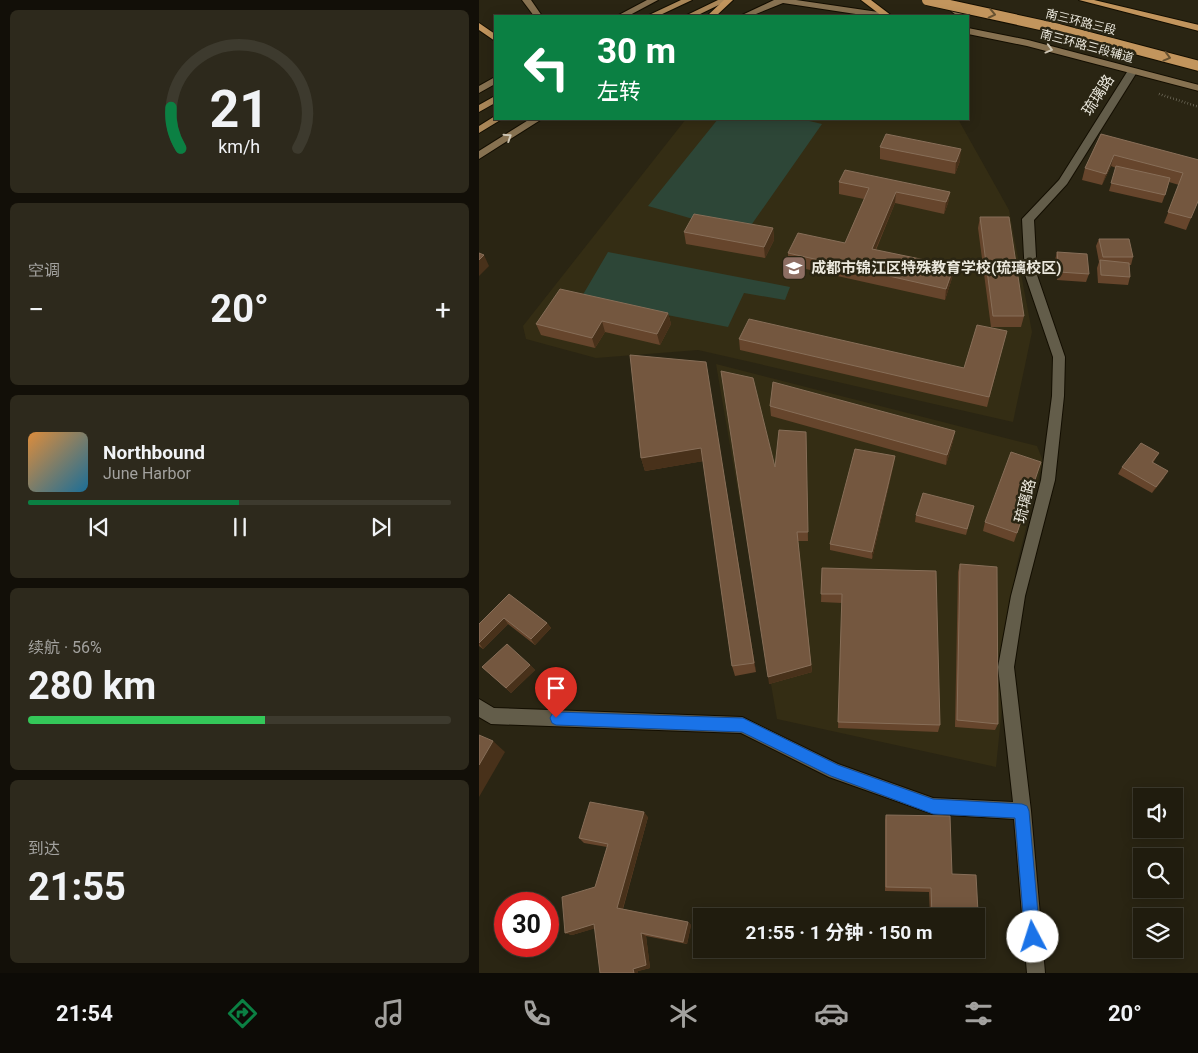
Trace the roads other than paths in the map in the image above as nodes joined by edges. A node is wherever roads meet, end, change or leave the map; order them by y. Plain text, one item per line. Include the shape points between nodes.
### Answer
1 (526, 0) edge
2 (654, 0) edge
3 (688, 0) edge
4 (725, 0) edge
5 (729, 0) edge
6 (778, 0) edge
7 (783, 0) edge
8 (865, 0) edge
9 (927, 0) edge
10 (948, 0) edge
11 (1083, 0) edge
12 (537, 15) edge
13 (623, 15) edge
14 (653, 15) edge
15 (691, 15) edge
16 (712, 15) edge
17 (746, 15) edge
18 (880, 15) edge
19 (886, 15) edge
20 (962, 15) edge
21 (969, 21) edge
22 (479, 26) edge
23 (1198, 28) edge
24 (969, 30) edge
25 (494, 37) edge
26 (1028, 43) junction
27 (1198, 66) edge
28 (1132, 72) junction
29 (494, 81) edge
30 (1198, 88) edge
31 (479, 90) edge
32 (494, 100) edge
33 (479, 109) edge
34 (495, 120) edge
35 (535, 120) edge
36 (479, 130) edge
37 (479, 156) edge
38 (479, 707) edge
39 (1022, 811) junction
40 (1036, 973) edge

1 - 12 main road
2 - 13 main road
3 - 14 main road
4 - 15 main road
5 - 16 highway
6 - 7 main road
7 - 17 main road
7 - 18 main road
8 - 19 highway
9 -> 27 highway, 南三环路三段, bridge via 1059,29
10 - 20 main road
11 - 23 highway, 南三环路三段
21 - 26 main road via 978,27
22 - 25 highway
24 - 26 main road, 南三环路三段辅道
26 -> 28 main road, 南三环路三段辅道
28 - 30 main road, 南三环路三段辅道
28 - 39 street, 琉璃路 via 1063,182 1028,219 1031,275 1059,358 1048,480 1018,596 1006,667
29 - 31 main road
32 - 33 main road
34 - 36 main road
37 -> 35 main road
38 - 39 street via 491,716 743,725 835,771 933,806
39 - 40 street, 琉璃路

